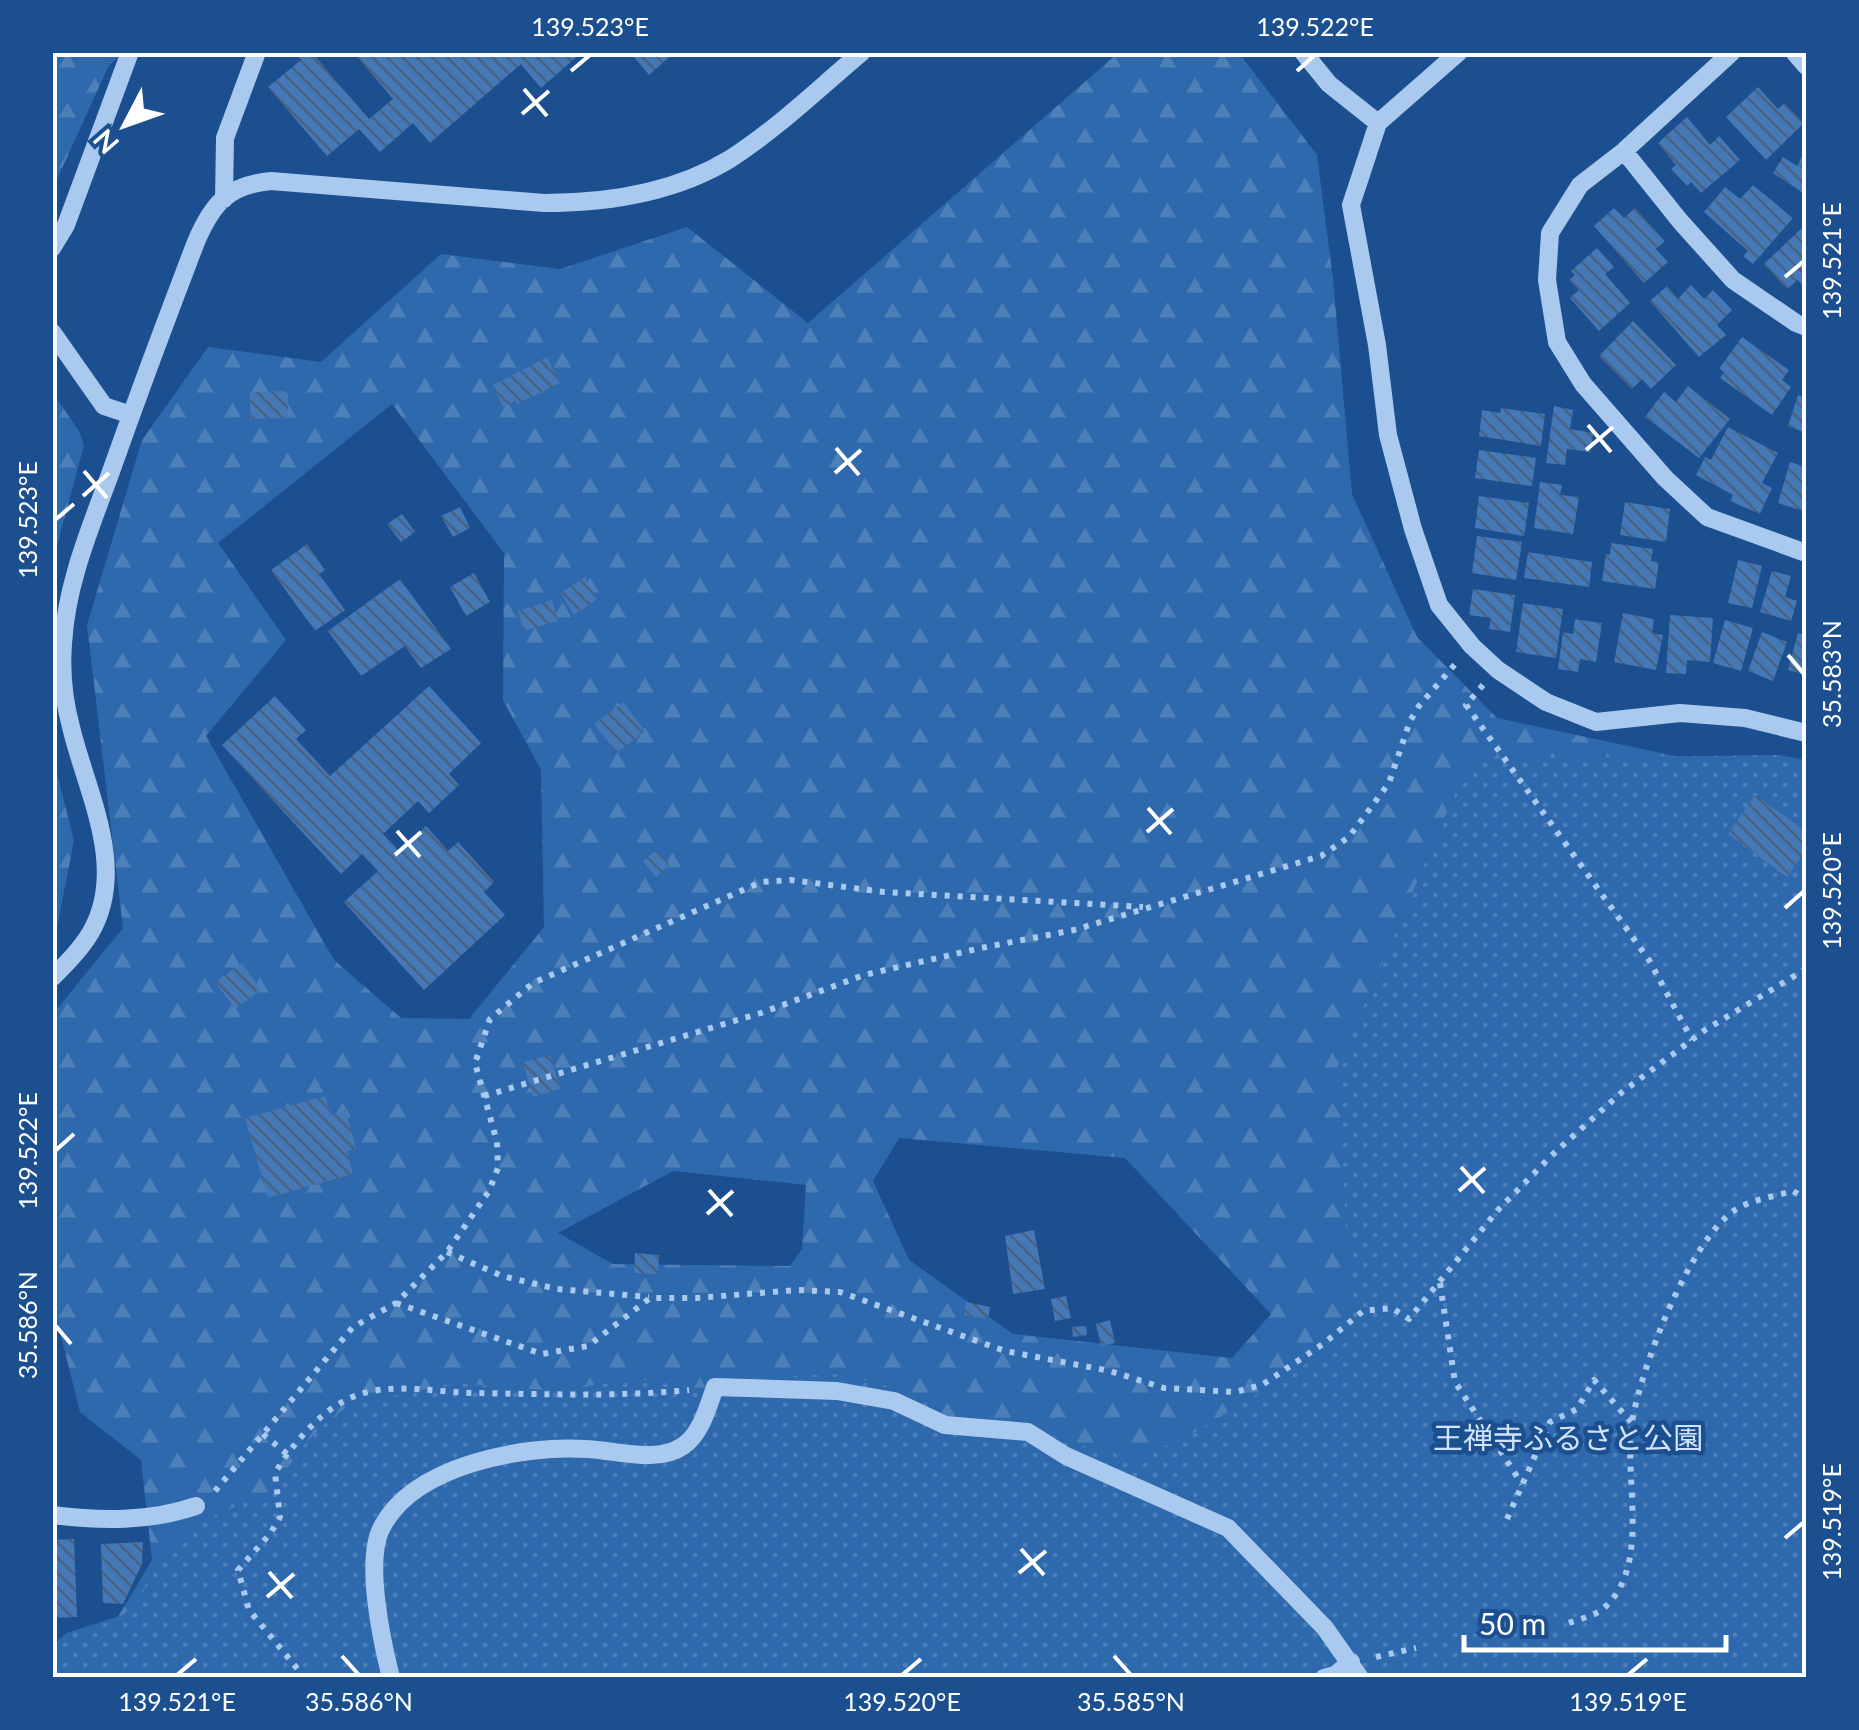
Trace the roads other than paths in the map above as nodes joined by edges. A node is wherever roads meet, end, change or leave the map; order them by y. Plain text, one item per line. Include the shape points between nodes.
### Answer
1 (130, 52) edge
2 (257, 52) edge
3 (862, 52) edge
4 (1303, 52) edge
5 (1459, 52) edge
6 (1732, 52) edge
7 (1794, 52) edge
8 (1806, 66) edge
9 (1378, 123) junction
10 (1624, 151) junction
11 (224, 199) junction
12 (52, 248) edge
13 (1806, 327) edge
14 (52, 332) edge
15 (131, 415) junction
16 (1806, 552) edge
17 (1806, 733) edge
18 (52, 978) edge
19 (196, 1506) road end
20 (52, 1515) edge
21 (1355, 1670) edge
22 (391, 1678) edge
23 (1324, 1678) edge

1 - 12 street
2 - 11 street via 225,138
3 - 11 street via 728,160 642,193 544,203 271,182 247,184
4 - 9 street via 1329,84
5 - 9 street
6 - 10 street
7 - 8 street
9 - 17 street via 1351,206 1388,436 1439,604 1498,670 1546,702 1596,722 1680,713 1745,718
10 - 13 street via 1733,280
10 - 16 street via 1580,185 1550,233 1547,280 1557,342 1583,384 1708,518
11 - 15 street via 206,218
14 - 15 street via 104,406
15 - 18 street via 80,558 62,645 70,725 106,856 104,892 92,930
19 - 20 street via 171,1515 99,1521
21 - 22 street via 1325,1628 1228,1528 1066,1456 1028,1432 946,1424 894,1401 838,1391 715,1387 686,1445 665,1455 582,1448 505,1455 447,1470 412,1493 381,1528 374,1573
21 - 23 street

